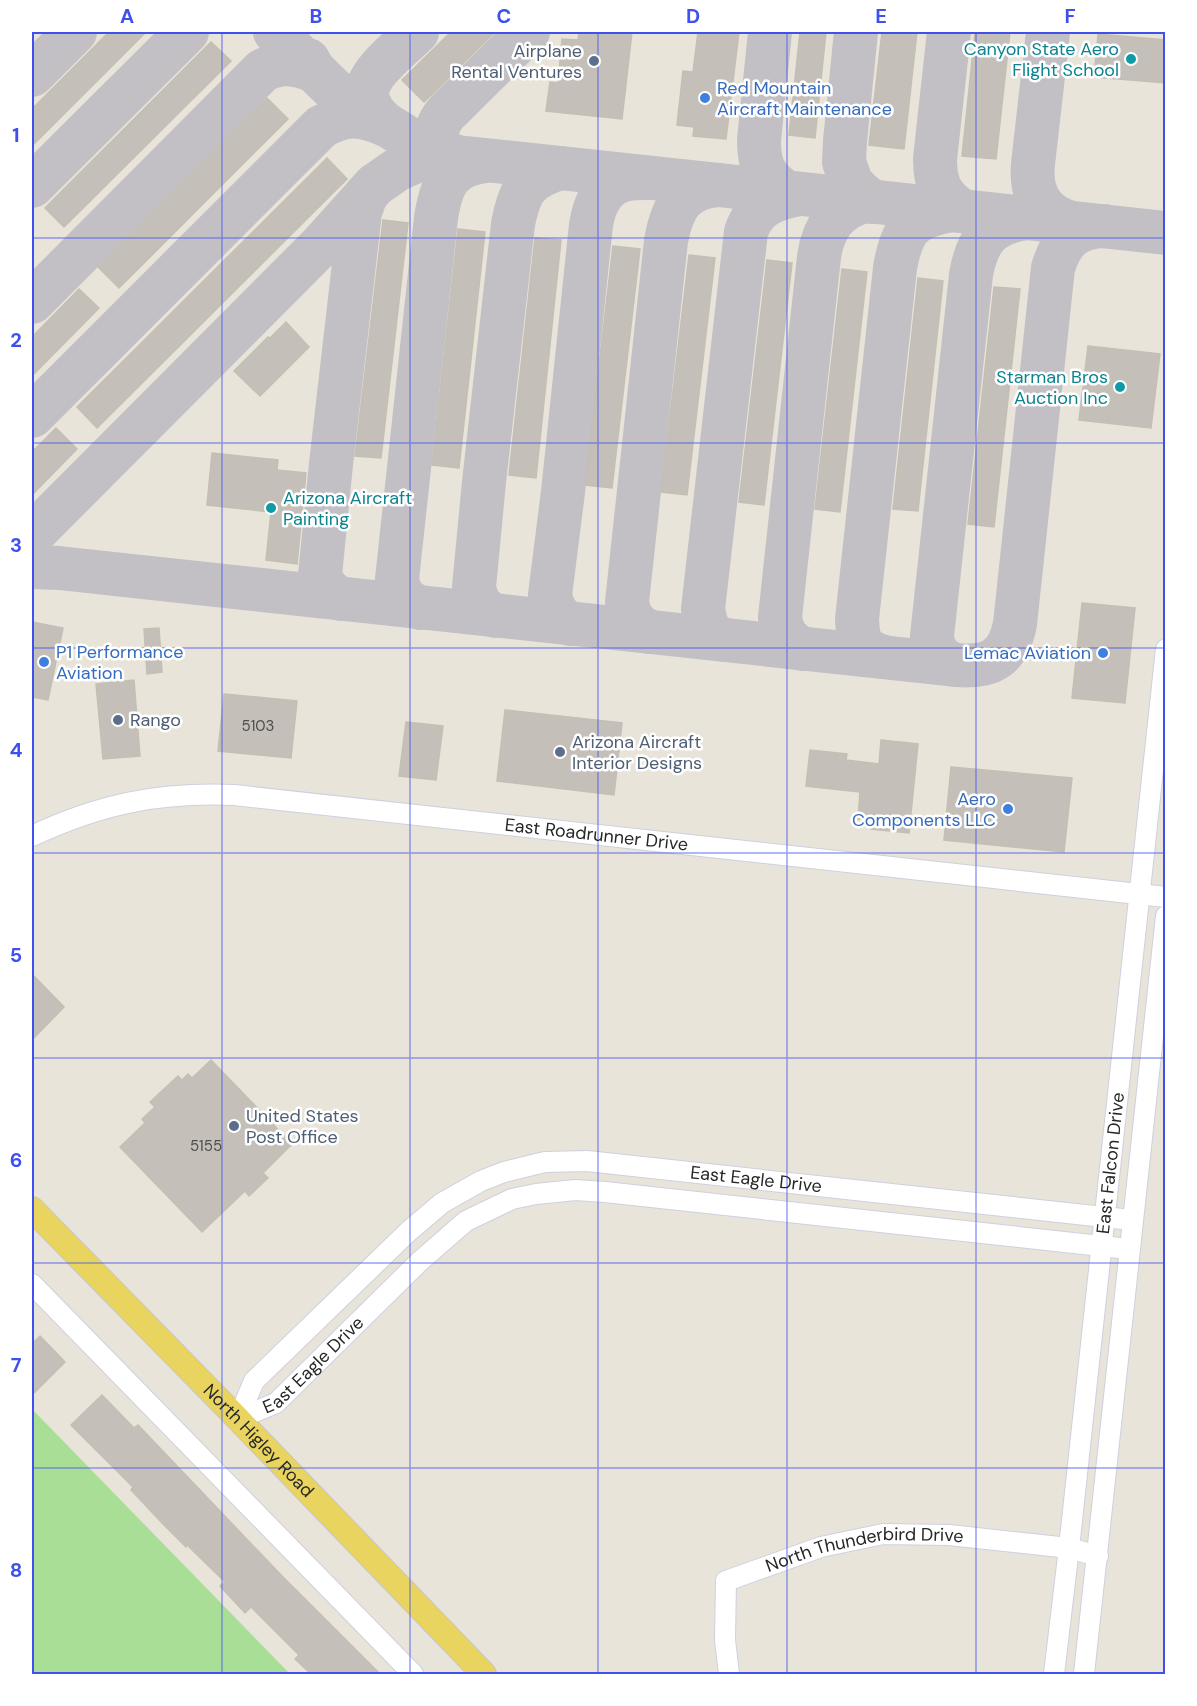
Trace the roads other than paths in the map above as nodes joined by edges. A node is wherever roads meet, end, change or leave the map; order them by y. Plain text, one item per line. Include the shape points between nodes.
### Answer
1 (1166, 650) edge
2 (32, 836) edge
3 (1139, 894) junction
4 (1166, 897) edge
5 (1166, 916) edge
6 (833, 1187) junction
7 (32, 1209) edge
8 (830, 1216) junction
9 (1104, 1217) junction
10 (1132, 1220) junction
11 (1101, 1246) junction
12 (1129, 1249) junction
13 (32, 1284) edge
14 (238, 1419) junction
15 (1069, 1548) junction
16 (1098, 1556) junction
17 (413, 1674) edge
18 (484, 1674) edge
19 (729, 1674) edge
20 (1054, 1674) edge
21 (1084, 1674) edge

1 - 3 street, East Falcon Drive
2 - 3 street, East Roadrunner Drive via 125,803 198,794 234,795
3 - 4 street, East Roadrunner Drive
3 - 9 street, East Falcon Drive
5 - 10 street, East Falcon Drive
6 - 8 street
6 - 9 street, East Eagle Drive
6 - 14 street, East Eagle Drive via 587,1161 545,1162 496,1175 458,1192 409,1231 255,1381
7 - 14 main road, North Higley Road
8 - 11 street, East Eagle Drive
8 - 14 street, East Eagle Drive via 575,1190 512,1199 459,1227 276,1403
9 - 10 street, East Eagle Drive
9 - 11 street, East Falcon Drive
10 - 12 street, East Falcon Drive
11 - 12 street, East Eagle Drive
11 - 15 street, East Falcon Drive
12 - 16 street, East Falcon Drive
13 - 17 street
14 - 18 main road, North Higley Road
15 - 16 street, North Thunderbird Drive
15 - 19 street, North Thunderbird Drive via 950,1534 883,1533 820,1547 726,1581
15 - 20 street, East Falcon Drive
16 - 21 street, East Falcon Drive

